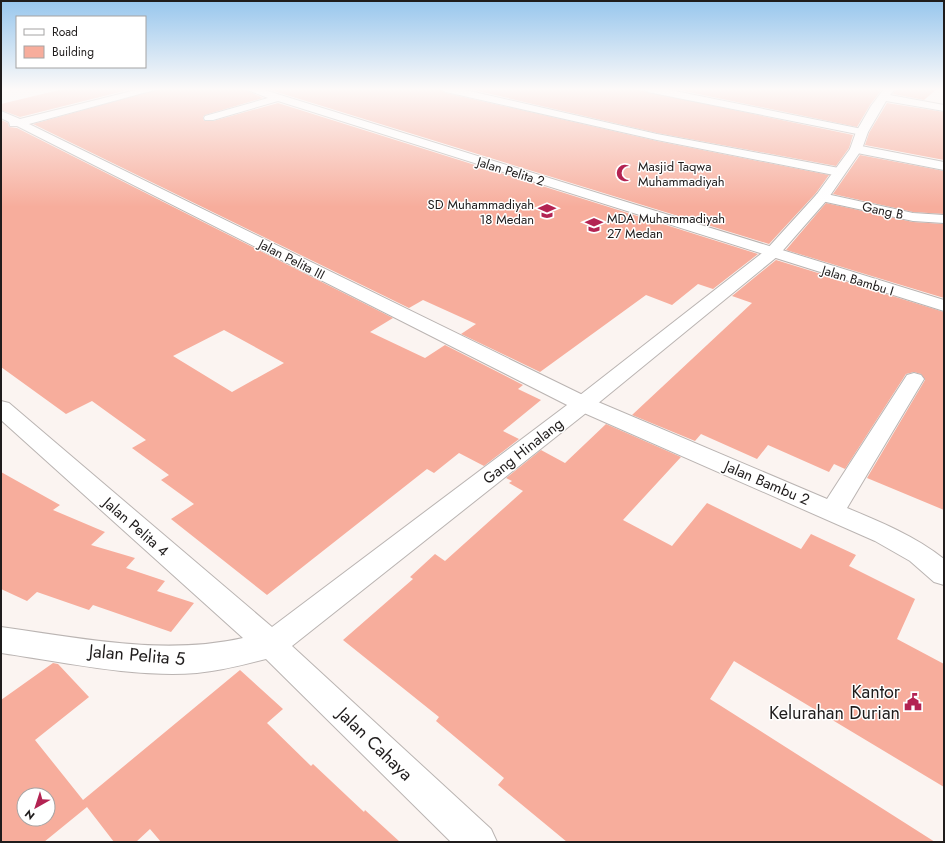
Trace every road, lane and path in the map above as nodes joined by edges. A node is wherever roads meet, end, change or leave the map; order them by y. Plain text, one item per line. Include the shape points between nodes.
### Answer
1 (31, 128) edge
2 (375, 128) edge
3 (619, 128) edge
4 (844, 128) edge
5 (864, 128) edge
6 (862, 132) junction
7 (856, 149) junction
8 (944, 166) edge
9 (839, 172) junction
10 (822, 197) junction
11 (944, 219) edge
12 (772, 253) junction
13 (944, 306) edge
14 (914, 379) dead end
15 (583, 404) junction
16 (1, 408) edge
17 (832, 511) junction
18 (944, 574) edge
19 (1, 640) edge
20 (272, 645) junction
21 (478, 842) edge

1 - 15 street, Jalan Pelita III
2 - 12 street, Jalan Pelita 2
3 - 9 street
4 - 6 street
5 - 6 street, Gang Hinalang
6 - 7 street, Gang Hinalang
7 - 8 street
7 - 9 street, Gang Hinalang
9 - 10 street, Gang Hinalang
10 - 11 street, Gang B via 913,216
10 - 12 street, Gang Hinalang
12 - 13 street, Jalan Bambu I
12 - 15 street, Gang Hinalang
14 - 17 street
15 - 17 street, Jalan Bambu 2
15 - 20 street, Gang Hinalang
16 - 20 street, Jalan Pelita 4
17 - 18 street, Jalan Bambu 2 via 905,545
19 - 20 street, Jalan Pelita 5 via 102,654 185,660 209,659
20 - 21 street, Jalan Cahaya

